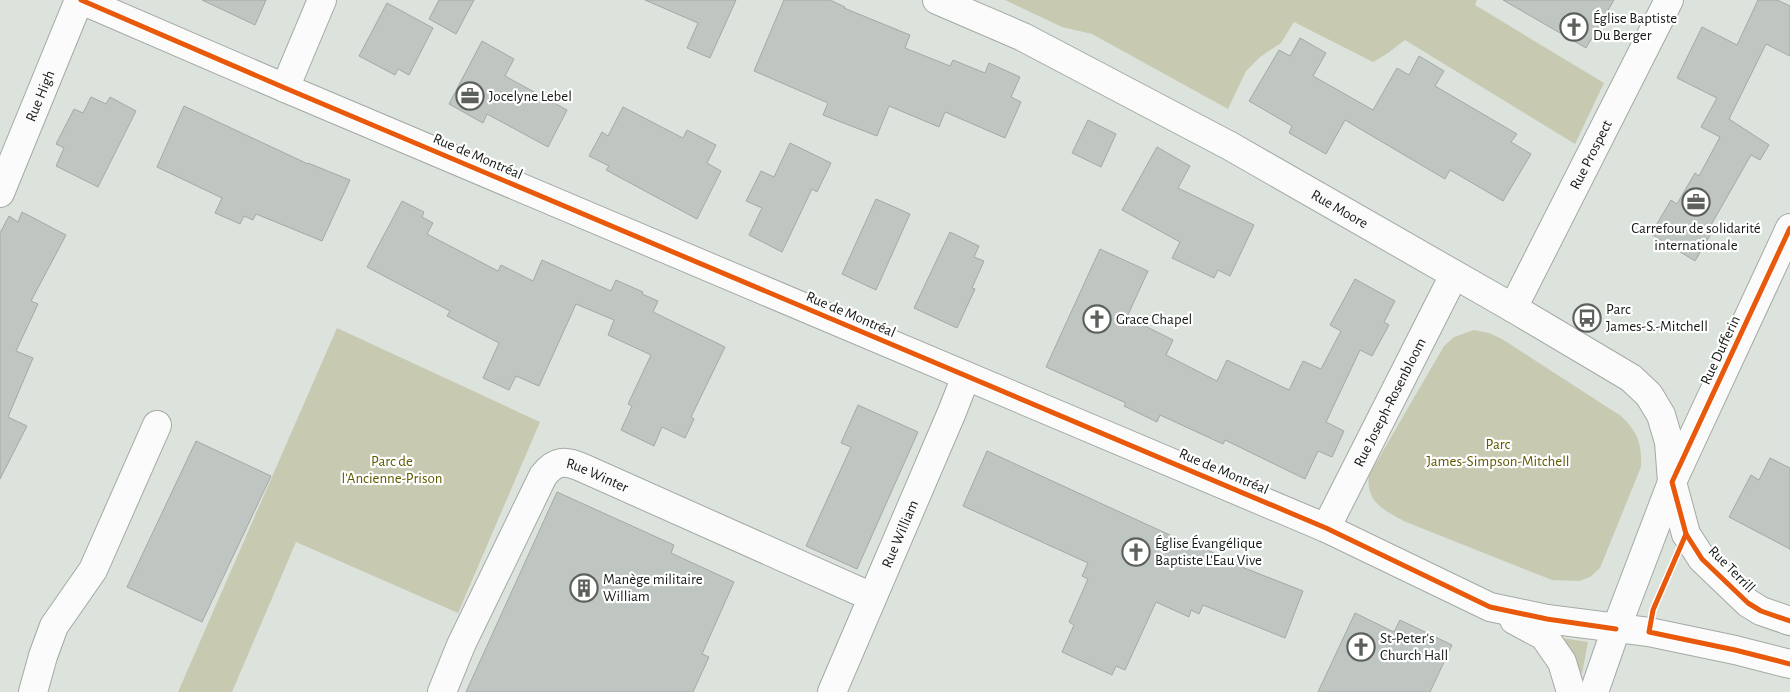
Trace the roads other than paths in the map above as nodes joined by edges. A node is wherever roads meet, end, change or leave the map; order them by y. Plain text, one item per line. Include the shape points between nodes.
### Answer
1 (80, 0) edge
2 (322, 0) edge
3 (937, 0) edge
4 (1669, 0) edge
5 (285, 88) junction
6 (0, 192) edge
7 (1790, 228) edge
8 (1454, 275) junction
9 (1513, 308) junction
10 (966, 376) junction
11 (157, 425) dead end
12 (1672, 482) junction
13 (1326, 528) junction
14 (872, 597) junction
15 (1490, 607) junction
16 (1790, 621) edge
17 (1616, 629) junction
18 (1790, 664) edge
19 (33, 692) edge
20 (442, 692) edge
21 (832, 692) edge
22 (1571, 692) edge
23 (1594, 692) edge

1 - 5 street, Rue de Montréal
1 - 6 street, Rue High
2 - 5 street
3 - 8 street, Rue Moore via 1023,37 1230,146
4 - 9 street, Rue Prospect
5 - 10 street, Rue de Montréal
7 - 12 street, Rue Dufferin
8 - 9 street, Rue Moore
8 - 13 street, Rue Joseph-Rosenbloom
9 - 12 street, Rue Moore via 1631,378 1649,395 1661,415 1669,442
10 - 13 street, Rue de Montréal
10 - 14 street, Rue William
11 - 19 street via 93,570 54,626
12 - 16 street, Rue Terrill via 1686,534 1702,558 1748,603
12 - 17 street, Rue Dufferin
13 - 15 street, Rue de Montréal
14 - 20 street, Rue Winter via 583,468 563,462 549,468 543,476 461,645
14 - 21 street, Rue William
15 - 17 street, Rue de Montréal
15 - 22 street via 1544,636 1562,662
17 - 18 street via 1649,632
17 - 23 street, Rue Dufferin

